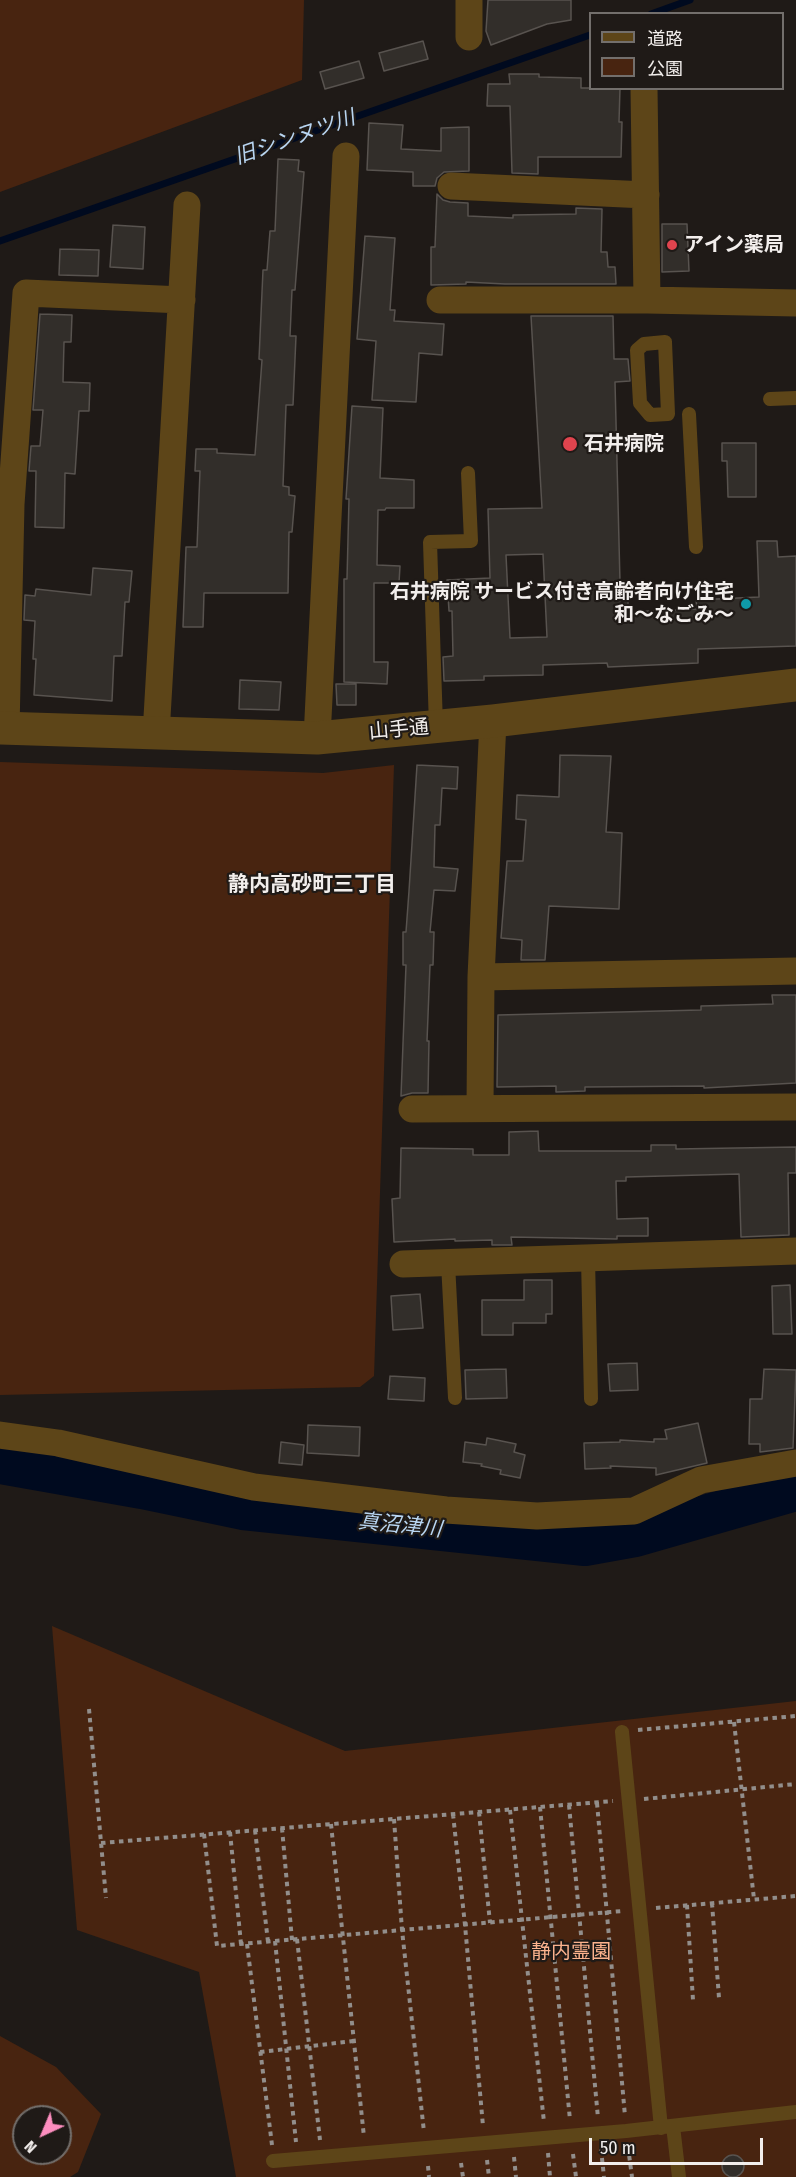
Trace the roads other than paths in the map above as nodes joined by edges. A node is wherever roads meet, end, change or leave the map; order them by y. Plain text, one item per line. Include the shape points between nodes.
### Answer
1 (469, 0) edge
2 (469, 37) dead end
3 (644, 90) edge
4 (346, 156) dead end
5 (452, 186) dead end
6 (646, 195) junction
7 (187, 205) dead end
8 (182, 300) junction
9 (440, 300) dead end
10 (647, 300) junction
11 (796, 303) edge
12 (665, 342) joint
13 (796, 398) edge
14 (770, 399) dead end
15 (689, 414) dead end
16 (8, 426) edge
17 (468, 473) dead end
18 (5, 503) edge
19 (696, 547) dead end
20 (796, 685) edge
21 (493, 720) junction
22 (436, 726) junction
23 (3, 728) edge
24 (156, 734) junction
25 (317, 738) junction
26 (796, 971) edge
27 (481, 978) junction
28 (796, 1107) edge
29 (480, 1108) junction
30 (412, 1110) dead end
31 (796, 1251) edge
32 (588, 1258) junction
33 (448, 1263) junction
34 (403, 1264) dead end
35 (455, 1398) dead end
36 (591, 1399) dead end
37 (0, 1435) edge
38 (796, 1463) edge
39 (622, 1732) road end
40 (796, 2112) edge
41 (667, 2127) junction
42 (273, 2161) road end
43 (679, 2177) edge

1 - 2 street
3 - 6 street
4 - 25 street
5 - 6 street
6 - 10 street
7 - 8 street
8 - 16 street via 26,293
8 - 24 street
9 - 10 street
10 - 11 street
12 - 12 lane via 644,344 637,350 640,403 650,415 668,414
13 - 14 lane
15 - 19 lane
16 - 18 street
17 - 22 lane via 471,541 430,542
18 - 23 street
20 - 21 street, 山手通
21 - 22 street, 山手通
21 - 27 street
22 - 25 street, 山手通
23 - 24 street, 山手通
24 - 25 street, 山手通
26 - 27 street
27 - 29 street
28 - 29 street
29 - 30 street
31 - 32 street
32 - 33 street
32 - 36 lane
33 - 34 street
33 - 35 lane
37 - 38 street via 58,1443 254,1487 446,1510 537,1516 634,1510 701,1480
39 - 41 lane
40 - 41 lane
41 - 42 lane
41 - 43 lane

